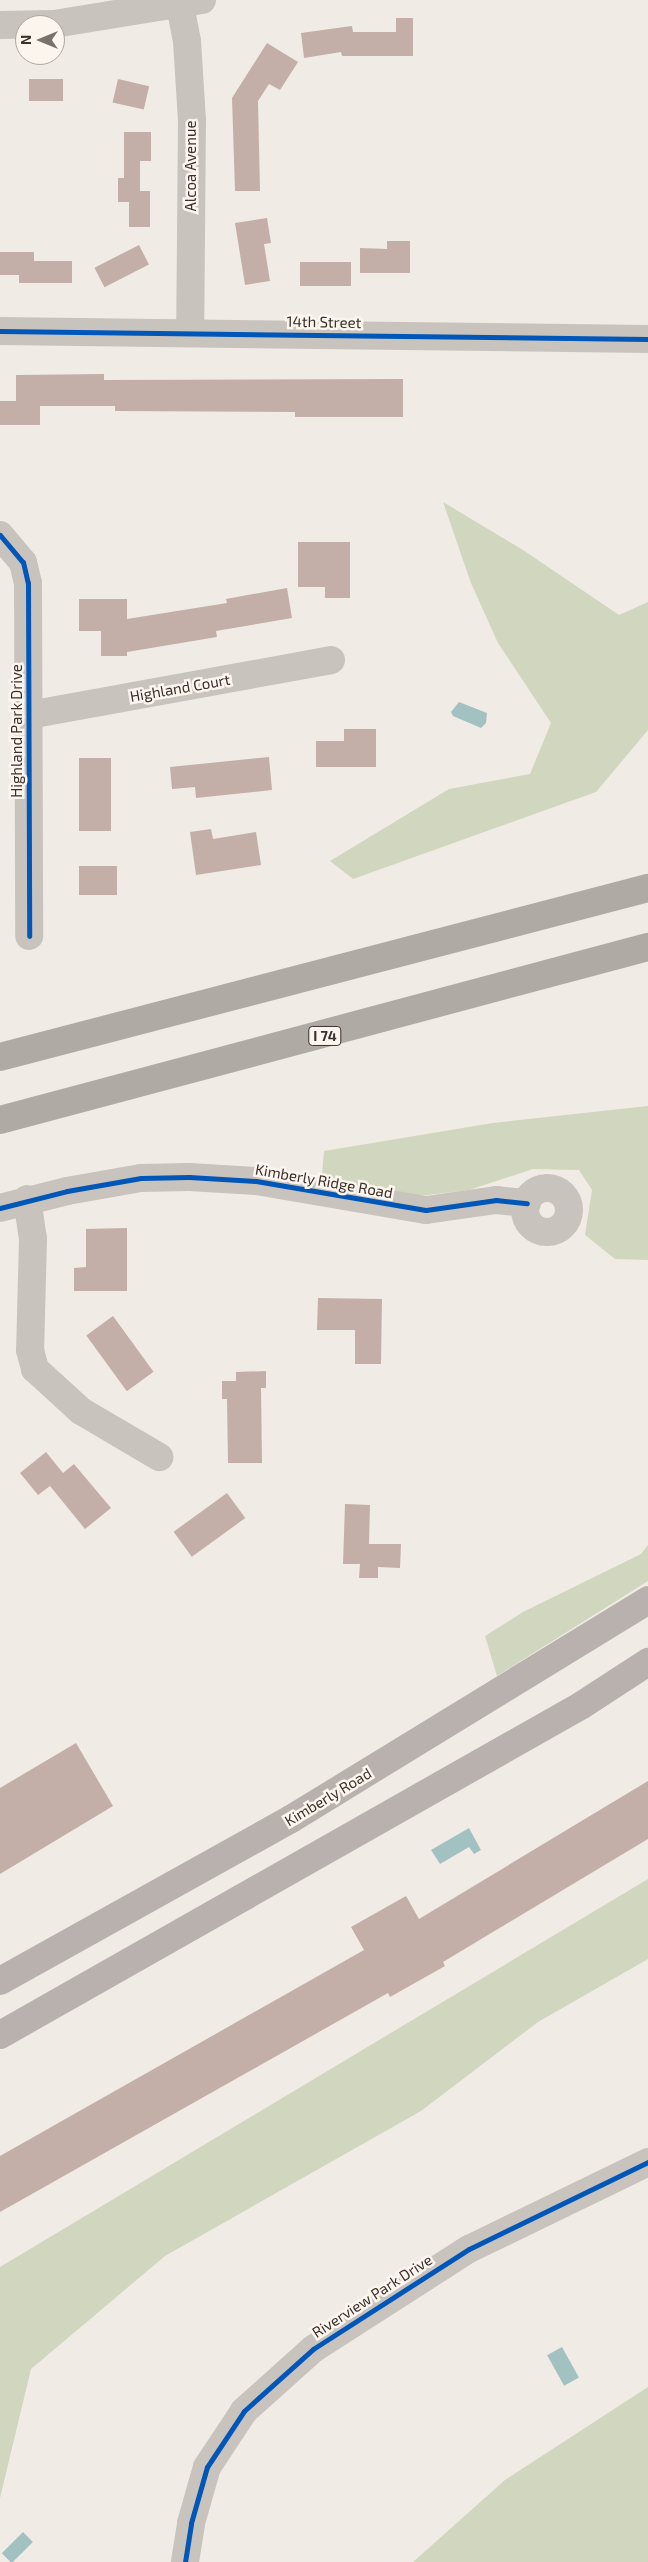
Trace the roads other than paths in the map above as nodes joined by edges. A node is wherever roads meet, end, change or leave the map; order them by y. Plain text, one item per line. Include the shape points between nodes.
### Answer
1 (187, 1) edge
2 (0, 25) edge
3 (0, 331) edge
4 (190, 333) junction
5 (648, 339) edge
6 (0, 534) edge
7 (331, 660) dead end
8 (30, 716) junction
9 (648, 888) edge
10 (29, 936) dead end
11 (648, 947) edge
12 (0, 1057) edge
13 (0, 1120) edge
14 (27, 1200) junction
15 (527, 1203) dead end
16 (0, 1208) edge
17 (159, 1457) dead end
18 (648, 1600) edge
19 (648, 1662) edge
20 (0, 1981) edge
21 (0, 2035) edge
22 (648, 2162) edge
23 (185, 2562) edge

1 - 2 street via 54,24
1 - 4 street, Alcoa Avenue via 192,120
3 - 4 street, 14th Street
4 - 5 street, 14th Street
6 - 8 street, Highland Park Drive via 23,562 28,583
7 - 8 street, Highland Court
8 - 10 street, Highland Park Drive
9 - 12 highway
11 - 13 highway, I 74
14 - 15 street, Kimberly Ridge Road via 141,1178 189,1177 256,1180 377,1204 426,1210 496,1200
14 - 16 street, Kimberly Ridge Road
14 - 17 street via 33,1239 30,1350 36,1369 81,1411
18 - 20 main road, Kimberly Road via 291,1819
19 - 21 main road via 582,1705
22 - 23 street, Riverview Park Drive via 469,2249 313,2349 244,2411 207,2467 191,2523

